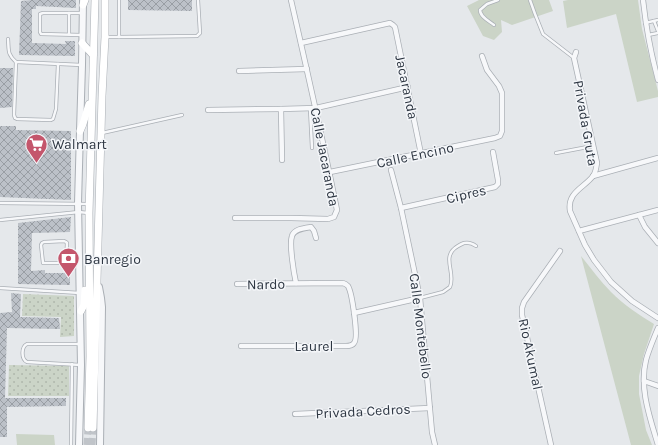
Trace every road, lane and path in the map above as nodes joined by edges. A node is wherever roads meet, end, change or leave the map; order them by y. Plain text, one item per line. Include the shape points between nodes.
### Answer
1 (95, 0) edge
2 (105, 0) edge
3 (119, 0) edge
4 (198, 0) edge
5 (291, 0) edge
6 (498, 0) edge
7 (530, 0) edge
8 (643, 0) edge
9 (83, 2) edge
10 (69, 13) junction
11 (83, 13) junction
12 (658, 20) edge
13 (654, 21) junction
14 (645, 23) junction
15 (494, 25) dead end
16 (658, 32) edge
17 (69, 35) junction
18 (82, 35) junction
19 (648, 35) junction
20 (105, 37) junction
21 (119, 37) junction
22 (8, 39) dead end
23 (82, 43) junction
24 (301, 43) junction
25 (576, 52) dead end
26 (93, 55) junction
27 (482, 56) dead end
28 (574, 58) junction
29 (16, 62) junction
30 (58, 64) junction
31 (82, 65) junction
32 (307, 69) junction
33 (239, 71) dead end
34 (658, 80) edge
35 (408, 87) junction
36 (92, 99) junction
37 (310, 108) junction
38 (316, 108) junction
39 (282, 109) junction
40 (208, 110) dead end
41 (182, 115) dead end
42 (80, 131) junction
43 (101, 133) junction
44 (593, 146) junction
45 (312, 148) dead end
46 (493, 152) dead end
47 (556, 153) dead end
48 (421, 154) junction
49 (658, 158) edge
50 (282, 160) dead end
51 (391, 170) dead end
52 (330, 172) junction
53 (593, 176) junction
54 (0, 203) edge
55 (78, 203) junction
56 (89, 204) junction
57 (401, 208) junction
58 (658, 210) edge
59 (78, 212) junction
60 (89, 213) junction
61 (639, 215) junction
62 (235, 218) dead end
63 (0, 220) edge
64 (579, 231) junction
65 (316, 238) dead end
66 (658, 243) edge
67 (476, 246) dead end
68 (67, 251) junction
69 (79, 251) junction
70 (560, 251) dead end
71 (89, 272) junction
72 (296, 283) junction
73 (98, 284) junction
74 (237, 284) dead end
75 (0, 288) edge
76 (80, 293) junction
77 (420, 298) junction
78 (81, 311) junction
79 (354, 313) junction
80 (658, 318) edge
81 (658, 328) edge
82 (81, 344) junction
83 (241, 346) dead end
84 (72, 364) junction
85 (81, 365) junction
86 (644, 381) junction
87 (658, 386) edge
88 (430, 408) junction
89 (295, 414) dead end
90 (71, 445) edge
91 (79, 445) edge
92 (100, 445) edge
93 (435, 445) edge
94 (551, 445) edge
95 (658, 445) edge

1 - 26 main road
2 - 20 main road
3 - 21 lane
4 - 21 lane via 200,33 197,36
5 - 24 street, Calle Jacaranda
6 - 15 lane via 480,10 482,16
7 - 28 lane via 543,34
8 - 14 street
9 - 11 street
10 - 11 lane
10 - 17 lane
10 - 17 lane via 41,13 40,16 42,34
11 - 18 street
12 - 13 lane
13 - 14 lane
13 - 16 lane
14 - 19 street
16 - 19 lane
17 - 18 lane
18 - 23 street
19 - 34 street
20 - 21 lane
20 - 43 main road
22 - 29 lane via 11,57
23 - 26 main road
23 - 31 street
24 - 32 street, Calle Jacaranda
24 - 35 street, Jacaranda via 393,24
25 - 28 street
26 - 36 main road
27 - 48 street, Calle Encino via 487,70 502,93 503,125 500,136
28 - 44 street, Privada Gruta
29 - 30 lane
29 - 30 lane via 14,117 17,119 54,118
30 - 31 lane
31 - 42 street
32 - 33 street
32 - 38 street, Calle Jacaranda
35 - 38 street
35 - 48 street, Jacaranda
36 - 42 main road
36 - 56 main road
37 - 38 street
37 - 39 street
37 - 45 lane
38 - 52 street, Calle Jacaranda
39 - 40 street
39 - 50 street
41 - 43 lane
42 - 55 street
43 - 73 main road
44 - 47 lane
44 - 53 street, Privada Gruta via 597,164
46 - 57 street, Cipres via 498,180 495,187
48 - 52 street, Calle Encino
49 - 53 street
51 - 57 street, Calle Montebello
52 - 62 street, Calle Jacaranda via 337,210 332,218
53 - 64 street, Privada Gruta via 570,200 570,211
54 - 55 lane
55 - 56 lane
55 - 59 street
56 - 60 main road
57 - 77 street, Calle Montebello
58 - 61 street
59 - 60 lane
59 - 63 lane
59 - 69 street
60 - 71 main road
61 - 64 street
61 - 66 street
64 - 80 street, Privada Gruta via 594,260 611,282 632,301
65 - 72 street, Nardo via 311,227 303,228 292,235
67 - 77 lane via 466,243 453,250 449,259 452,279 450,287 443,292
68 - 68 lane via 66,264 42,262 43,242 66,241
68 - 69 lane
69 - 76 street
70 - 94 street, Rio Akumal via 522,308
71 - 73 main road via 91,428
71 - 78 main road
72 - 74 street, Nardo
72 - 79 street, Nardo via 347,285
73 - 92 street via 102,307
75 - 76 lane
76 - 78 street
77 - 79 street
77 - 88 street, Calle Montebello
78 - 82 street
79 - 83 street, Laurel via 357,336 352,345
81 - 86 street via 646,360
82 - 84 lane via 27,344 23,347 23,358 27,362
82 - 85 street
84 - 85 lane
84 - 90 lane
85 - 91 street
86 - 87 street
86 - 95 street via 644,392
88 - 89 street, Privada Cedros
88 - 93 street, Calle Montebello

